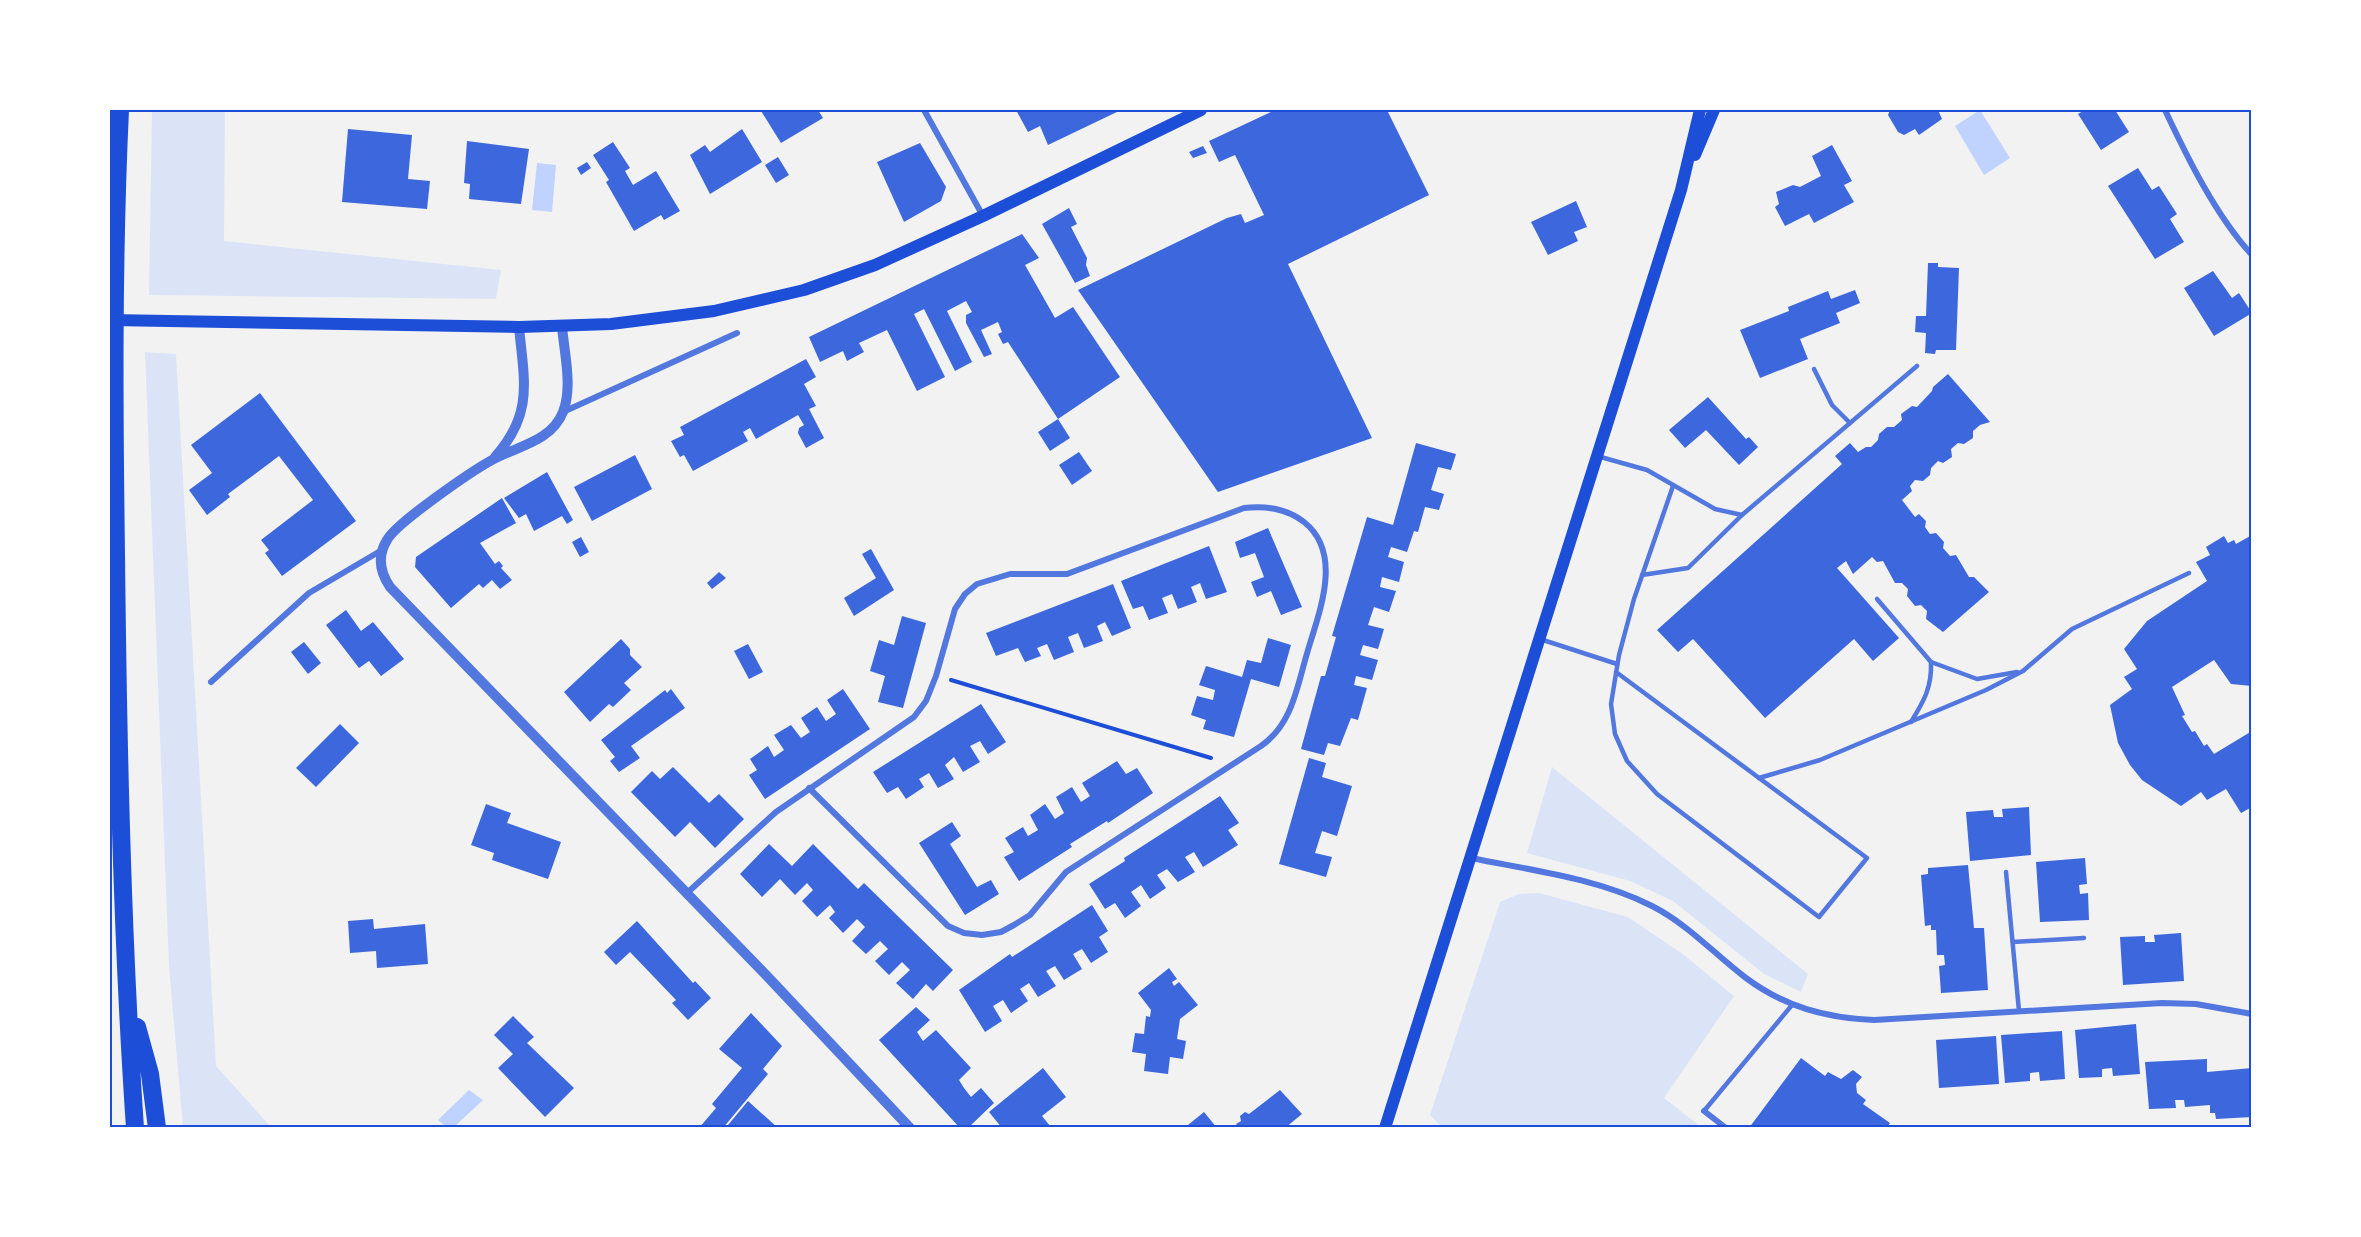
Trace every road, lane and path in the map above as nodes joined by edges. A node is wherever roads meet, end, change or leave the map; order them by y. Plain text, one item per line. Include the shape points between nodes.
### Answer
1 (120, 110) edge
2 (924, 110) edge
3 (1201, 110) edge
4 (1700, 110) edge
5 (1714, 110) edge
6 (2165, 110) edge
7 (1681, 190) junction
8 (983, 216) junction
9 (2252, 255) edge
10 (110, 320) edge
11 (562, 326) junction
12 (519, 327) junction
13 (737, 333) dead end
14 (1917, 366) dead end
15 (1814, 369) dead end
16 (563, 412) junction
17 (1850, 423) junction
18 (1597, 456) junction
19 (492, 459) junction
20 (1673, 486) junction
21 (1742, 515) junction
22 (382, 550) junction
23 (2189, 573) dead end
24 (1642, 575) junction
25 (1877, 599) dead end
26 (1540, 639) junction
27 (1932, 662) junction
28 (1617, 664) junction
29 (2023, 671) junction
30 (1616, 672) junction
31 (936, 676) junction
32 (210, 682) dead end
33 (1911, 722) junction
34 (1232, 764) junction
35 (1759, 778) junction
36 (809, 788) junction
37 (1471, 858) junction
38 (2006, 872) dead end
39 (687, 893) junction
40 (2084, 938) dead end
41 (2013, 942) junction
42 (127, 990) junction
43 (1792, 1005) junction
44 (2019, 1011) junction
45 (2252, 1014) edge
46 (1704, 1111) joint
47 (135, 1128) edge
48 (157, 1128) edge
49 (910, 1128) edge
50 (1385, 1128) edge
51 (1726, 1128) edge

1 - 42 highway via 115,442 119,770
2 - 8 street
3 - 8 main road
4 - 7 main road
5 - 7 main road
6 - 9 street via 2194,167
7 - 18 main road
8 - 11 main road via 875,265 783,295 656,320
10 - 12 main road
11 - 12 main road
11 - 16 street via 566,379
12 - 19 street via 523,405 514,434
13 - 16 street
14 - 17 lane
15 - 17 lane via 1832,405
16 - 19 street via 553,428 538,439
17 - 21 lane
18 - 20 lane via 1647,470
18 - 26 main road
19 - 22 street via 404,522
20 - 21 lane via 1715,508
20 - 24 lane
21 - 24 lane via 1688,568
22 - 32 street via 309,593
22 - 39 street via 380,564 390,587
23 - 29 lane via 2072,629
24 - 28 lane
25 - 27 lane
26 - 28 lane
26 - 37 main road
27 - 29 lane via 1977,679
27 - 33 lane via 1928,696
28 - 30 lane
29 - 33 lane
30 - 35 lane
30 - 35 lane via 1611,704 1615,734 1627,761 1657,794 1819,917 1867,858
31 - 34 path
31 - 34 street via 955,609 977,584 1010,574 1067,574 1244,508 1279,508 1313,529 1327,564 1325,582 1289,714 1272,738
31 - 36 street via 926,701 914,717
33 - 35 lane via 1820,760
34 - 36 street via 1066,872 1030,915 1001,932 982,935 948,926
36 - 39 street via 751,832
37 - 43 street via 1596,885 1651,906 1699,936 1745,977
37 - 50 main road
38 - 41 lane
39 - 49 street
40 - 41 lane
41 - 44 lane
42 - 47 highway
42 - 48 highway via 150,1074
43 - 44 street via 1840,1018 1874,1020
43 - 46 lane
44 - 45 street via 2162,1003 2196,1004
46 - 51 street

